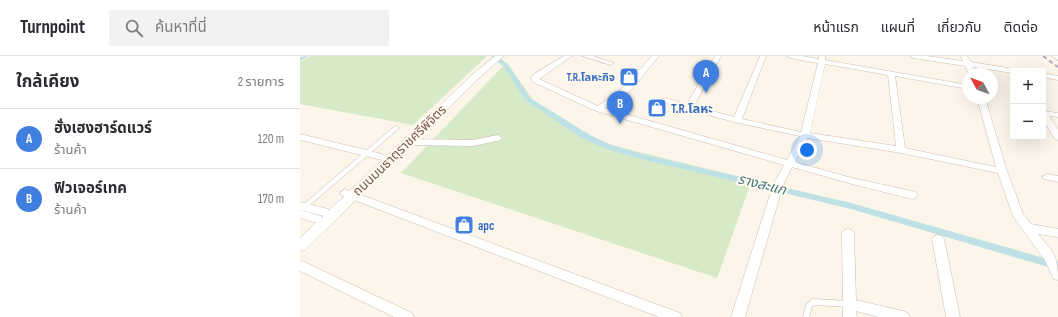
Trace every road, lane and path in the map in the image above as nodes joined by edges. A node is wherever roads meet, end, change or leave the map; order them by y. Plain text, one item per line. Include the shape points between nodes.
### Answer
1 (568, 56) edge
2 (585, 56) edge
3 (656, 56) edge
4 (718, 56) edge
5 (763, 56) edge
6 (790, 56) edge
7 (912, 56) edge
8 (964, 56) edge
9 (1055, 56) edge
10 (499, 57) edge
11 (1058, 58) edge
12 (822, 59) edge
13 (611, 62) dead end
14 (484, 64) edge
15 (969, 64) junction
16 (971, 68) edge
17 (1010, 70) edge
18 (890, 74) junction
19 (1046, 76) edge
20 (1058, 78) edge
21 (962, 86) edge
22 (665, 100) dead end
23 (983, 104) edge
24 (690, 106) junction
25 (599, 109) junction
26 (1046, 113) edge
27 (1058, 115) edge
28 (1046, 118) edge
29 (737, 120) junction
30 (396, 128) dead end
31 (805, 135) junction
32 (300, 137) edge
33 (1058, 137) edge
34 (498, 138) dead end
35 (408, 142) junction
36 (901, 150) junction
37 (367, 153) junction
38 (382, 157) junction
39 (791, 164) junction
40 (1002, 170) junction
41 (1048, 177) dead end
42 (1058, 179) edge
43 (349, 194) junction
44 (912, 195) dead end
45 (301, 209) edge
46 (321, 216) junction
47 (1027, 228) junction
48 (848, 233) dead end
49 (1058, 233) edge
50 (300, 235) edge
51 (938, 239) dead end
52 (300, 246) edge
53 (300, 265) edge
54 (1058, 275) edge
55 (850, 310) edge
56 (407, 317) edge
57 (675, 317) edge
58 (738, 317) edge
59 (806, 317) edge
60 (903, 317) edge
61 (953, 317) edge

1 - 25 street via 535,78 536,80
2 - 13 street
3 - 25 street via 628,88
4 - 24 street
5 - 29 street
6 - 12 street
7 - 15 street
8 - 15 street
9 - 11 street
10 - 14 street, ถนนมนธาตุราชศรีพิจิตร
12 - 18 street
12 - 31 street
14 - 35 street, ถนนมนธาตุราชศรีพิจิตร
14 - 38 street, ถนนมนธาตุราชศรีพิจิตร
15 - 16 street
15 - 17 street
18 - 21 street
18 - 36 street
19 - 20 street
22 - 24 street
23 - 40 street
24 - 29 street
25 - 39 street
26 - 27 street
28 - 33 street
29 - 31 street
30 - 37 lane
31 - 36 street
31 - 39 street
32 - 37 street
34 - 35 street via 473,143
35 - 43 street, ถนนมนธาตุราชศรีพิจิตร
36 - 40 street
37 - 38 street
37 - 45 lane
38 - 43 street, ถนนมนธาตุราชศรีพิจิตร
39 - 44 street
39 - 58 street via 778,185
40 - 47 street via 1018,216
41 - 42 street
43 - 46 street, ถนนมนธาตุราชศรีพิจิตร
43 - 52 street, ถนนมนธาตุราชศรีพิจิตร
43 - 57 street
45 - 46 street
46 - 50 street, ถนนมนธาตุราชศรีพิจิตร
47 - 49 street
47 - 54 street via 1049,256
48 - 55 street
51 - 61 street
53 - 56 street
55 - 59 lane via 813,302 808,306
55 - 60 street

